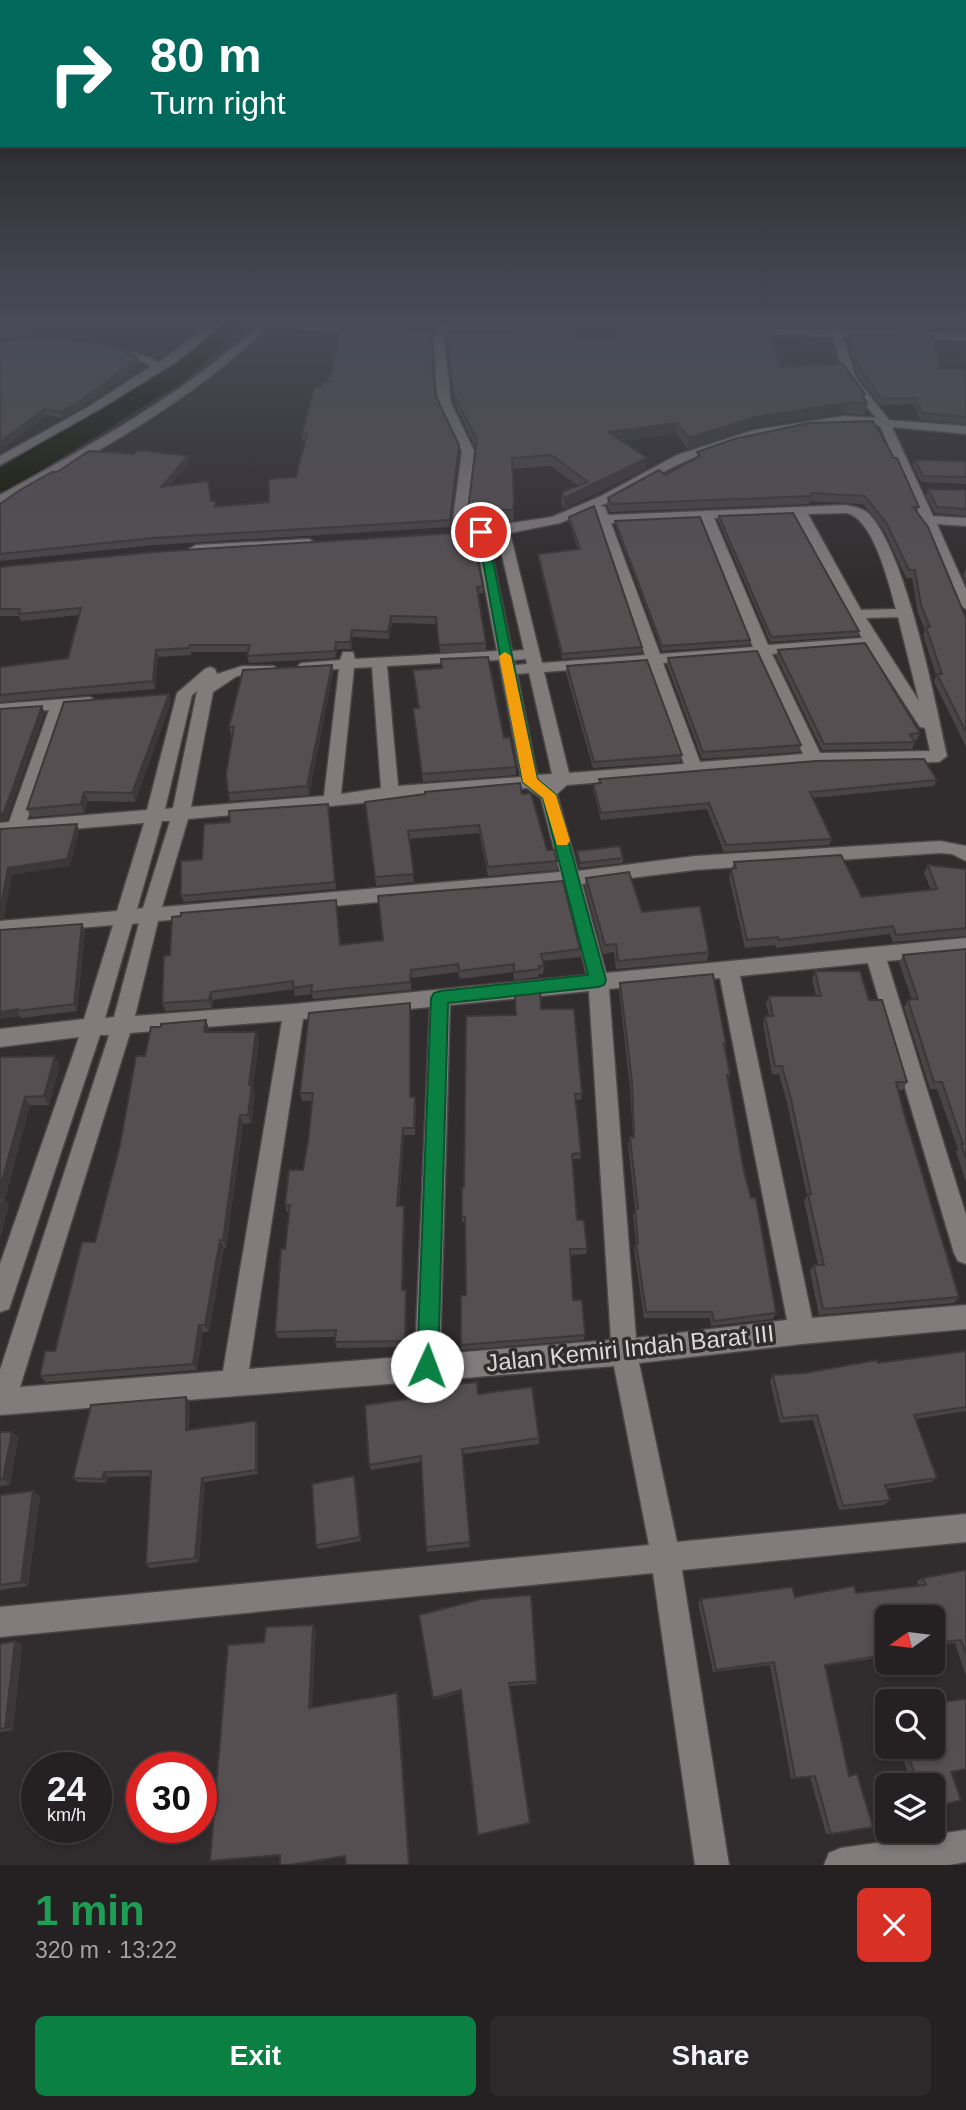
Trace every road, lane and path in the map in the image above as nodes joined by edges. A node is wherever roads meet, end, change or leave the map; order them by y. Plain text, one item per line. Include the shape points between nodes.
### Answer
1 (93, 408) edge
2 (157, 408) edge
3 (447, 408) edge
4 (874, 408) edge
5 (884, 421) junction
6 (966, 430) edge
7 (0, 461) edge
8 (0, 500) edge
9 (597, 503) junction
10 (800, 512) junction
11 (706, 515) junction
12 (603, 519) junction
13 (929, 520) junction
14 (966, 522) edge
15 (503, 530) junction
16 (481, 532) junction
17 (458, 534) junction
18 (441, 535) edge
19 (327, 542) edge
20 (180, 551) edge
21 (966, 605) edge
22 (904, 613) junction
23 (858, 614) junction
24 (872, 642) junction
25 (762, 650) junction
26 (534, 655) junction
27 (505, 657) junction
28 (348, 659) junction
29 (653, 659) junction
30 (379, 661) junction
31 (188, 693) junction
32 (110, 700) edge
33 (59, 704) junction
34 (0, 709) edge
35 (934, 735) junction
36 (814, 759) junction
37 (694, 768) junction
38 (562, 779) junction
39 (530, 782) junction
40 (390, 793) junction
41 (549, 795) junction
42 (332, 801) junction
43 (181, 813) junction
44 (155, 815) junction
45 (8, 829) edge
46 (966, 854) edge
47 (573, 878) junction
48 (150, 916) junction
49 (124, 919) junction
50 (0, 928) edge
51 (966, 946) edge
52 (875, 954) junction
53 (728, 968) junction
54 (598, 980) junction
55 (440, 998) junction
56 (294, 1012) junction
57 (121, 1026) junction
58 (91, 1028) junction
59 (0, 1038) edge
60 (966, 1253) edge
61 (0, 1300) edge
62 (966, 1317) edge
63 (802, 1331) junction
64 (624, 1352) junction
65 (427, 1366) junction
66 (234, 1383) junction
67 (1, 1401) edge
68 (966, 1528) edge
69 (665, 1555) junction
70 (0, 1622) edge
71 (966, 1846) edge
72 (712, 1865) edge
73 (841, 1865) edge

1 - 7 street
2 - 8 street
3 - 17 street via 468,451
4 - 5 street
5 - 6 street
5 - 9 street via 820,421 725,442 681,458
5 - 13 street via 921,489
9 - 12 street
9 - 15 street via 555,520
10 - 11 street
10 - 22 street via 844,509 863,516 874,530
10 - 23 street
11 - 12 street
11 - 25 street
12 - 29 street
13 - 14 street
13 - 21 street
15 - 16 street
15 - 26 street
16 - 17 street
16 - 27 street
17 - 18 street
19 - 20 street
22 - 23 street
22 - 35 street
23 - 24 street
24 - 25 street
24 - 35 street
25 - 29 street
25 - 36 street
26 - 27 street
26 - 29 street
26 - 38 street
27 - 28 street
27 - 30 street
27 - 39 street
28 - 30 street
28 - 31 street via 237,671
28 - 42 street
29 - 37 street
30 - 40 street
31 - 43 street
31 - 44 street
32 - 33 street
33 - 34 street
33 - 45 street
35 - 36 street via 939,756
36 - 37 street
37 - 38 street
38 - 39 street
38 - 41 street
39 - 40 street
39 - 41 street
40 - 42 street
41 - 47 street
42 - 43 street
43 - 44 street
43 - 48 street
44 - 45 street
44 - 49 street
46 - 47 street via 940,847 695,863
47 - 48 street
47 - 54 street
48 - 49 street
48 - 57 street
49 - 50 street
49 - 58 street
51 - 52 street
52 - 53 street
52 - 60 street
53 - 54 street
53 - 63 street
54 - 55 street
54 - 64 street
55 - 56 street
55 - 65 street
56 - 57 street
56 - 66 street
57 - 58 street
57 - 67 street
58 - 59 street
58 - 61 street
62 - 63 street, Jalan Kemiri Indah Barat III
63 - 64 street, Jalan Kemiri Indah Barat III
64 - 65 street, Jalan Kemiri Indah Barat III
64 - 69 street
65 - 66 street, Jalan Kemiri Indah Barat III
66 - 67 street, Jalan Kemiri Indah Barat III
68 - 69 street
69 - 70 street
69 - 72 street
71 - 73 street

